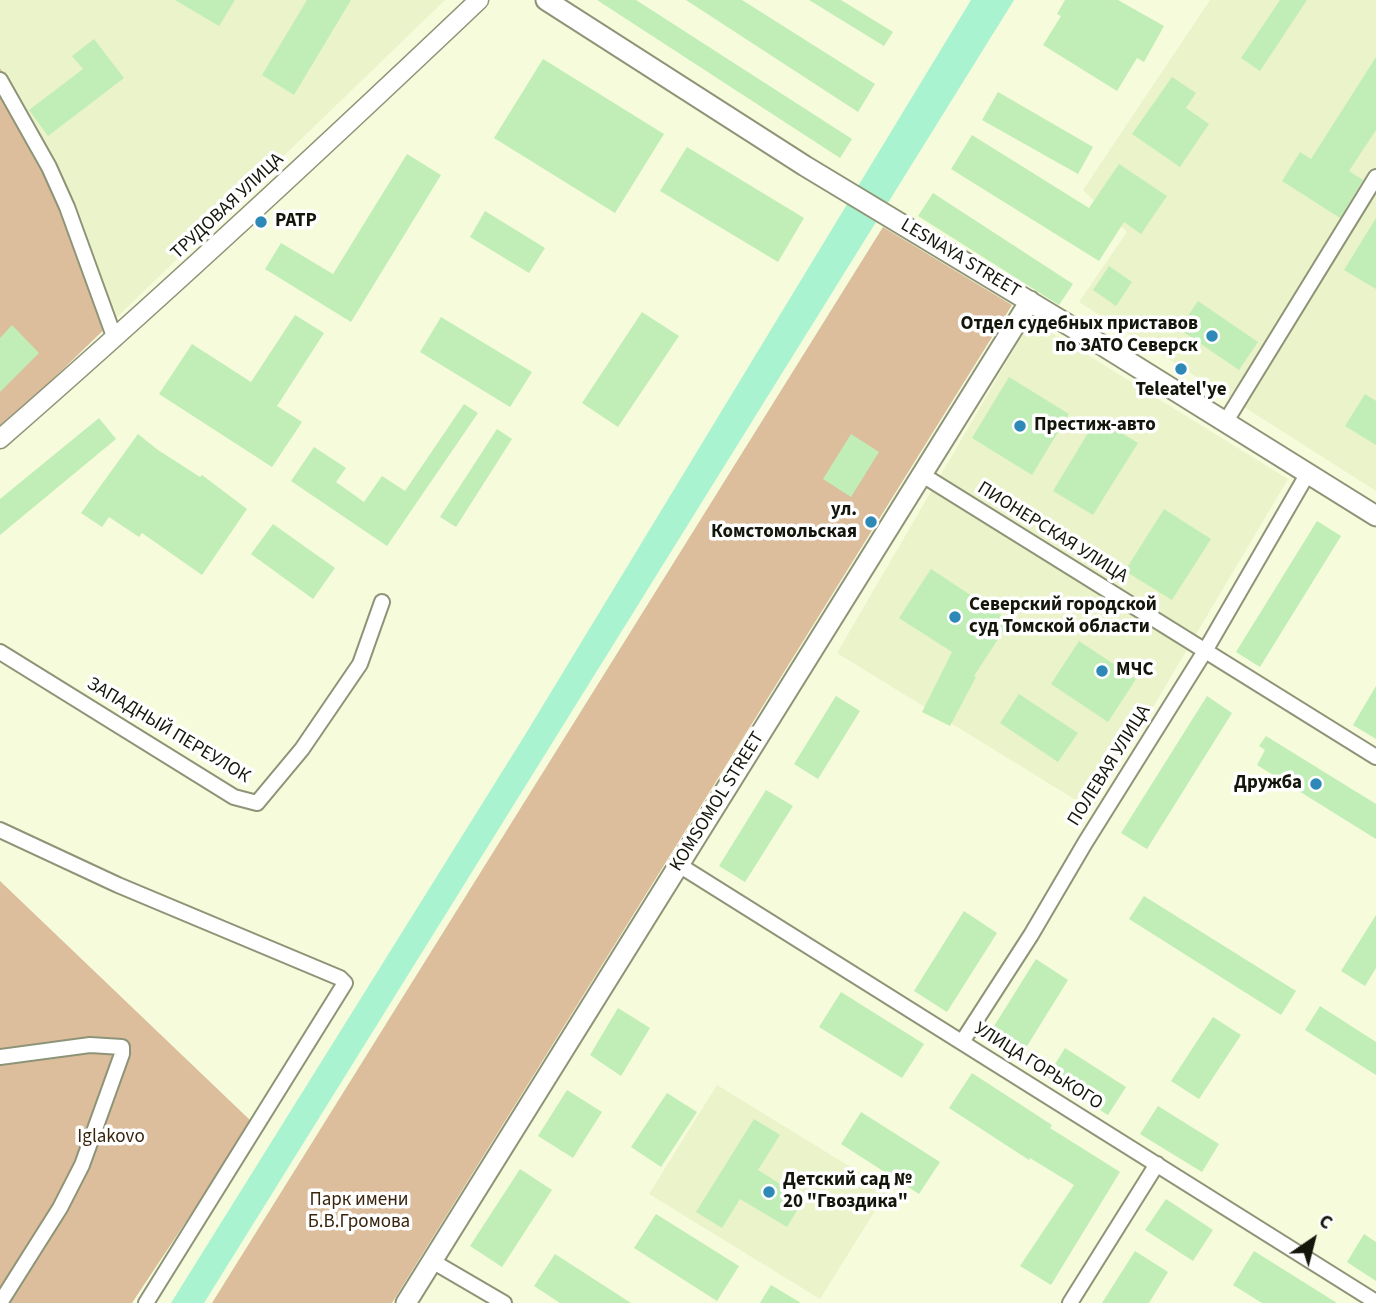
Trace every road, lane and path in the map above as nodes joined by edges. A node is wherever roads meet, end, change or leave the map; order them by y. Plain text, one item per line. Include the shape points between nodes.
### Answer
1 (479, 0) edge
2 (546, 0) edge
3 (0, 80) edge
4 (1376, 177) edge
5 (1030, 301) junction
6 (115, 339) junction
7 (1226, 422) junction
8 (0, 439) edge
9 (1308, 473) junction
10 (921, 474) junction
11 (1376, 516) edge
12 (382, 602) dead end
13 (1205, 651) junction
14 (0, 652) edge
15 (1376, 757) edge
16 (0, 830) edge
17 (679, 865) junction
18 (962, 1042) junction
19 (0, 1057) edge
20 (1157, 1164) junction
21 (432, 1261) junction
22 (1376, 1301) edge
23 (0, 1303) edge
24 (146, 1303) edge
25 (406, 1303) edge
26 (503, 1303) edge
27 (1070, 1303) edge

1 - 6 street, ТРУДОВАЯ УЛИЦА
2 - 5 main road, LESNAYA STREET via 835,184
3 - 6 street via 67,207
4 - 7 street
5 - 7 main road, LESNAYA STREET
5 - 10 main road, KOMSOMOL STREET
6 - 8 street, ТРУДОВАЯ УЛИЦА
7 - 9 main road, LESNAYA STREET
9 - 11 main road, LESNAYA STREET
9 - 13 street, ПОЛЕВАЯ УЛИЦА
10 - 13 street, ПИОНЕРСКАЯ УЛИЦА
10 - 17 main road, KOMSOMOL STREET
12 - 14 street, ЗАПАДНЫЙ ПЕРЕУЛОК via 360,664 302,749 257,803 234,797
13 - 15 street, ПИОНЕРСКАЯ УЛИЦА
13 - 18 street, ПОЛЕВАЯ УЛИЦА
16 - 24 street via 345,983
17 - 18 street, УЛИЦА ГОРЬКОГО
17 - 21 main road, KOMSOMOL STREET
18 - 20 street, УЛИЦА ГОРЬКОГО
19 - 23 street via 90,1045 122,1047 82,1165
20 - 22 street, УЛИЦА ГОРЬКОГО
20 - 27 street
21 - 25 main road, KOMSOMOL STREET
21 - 26 street

